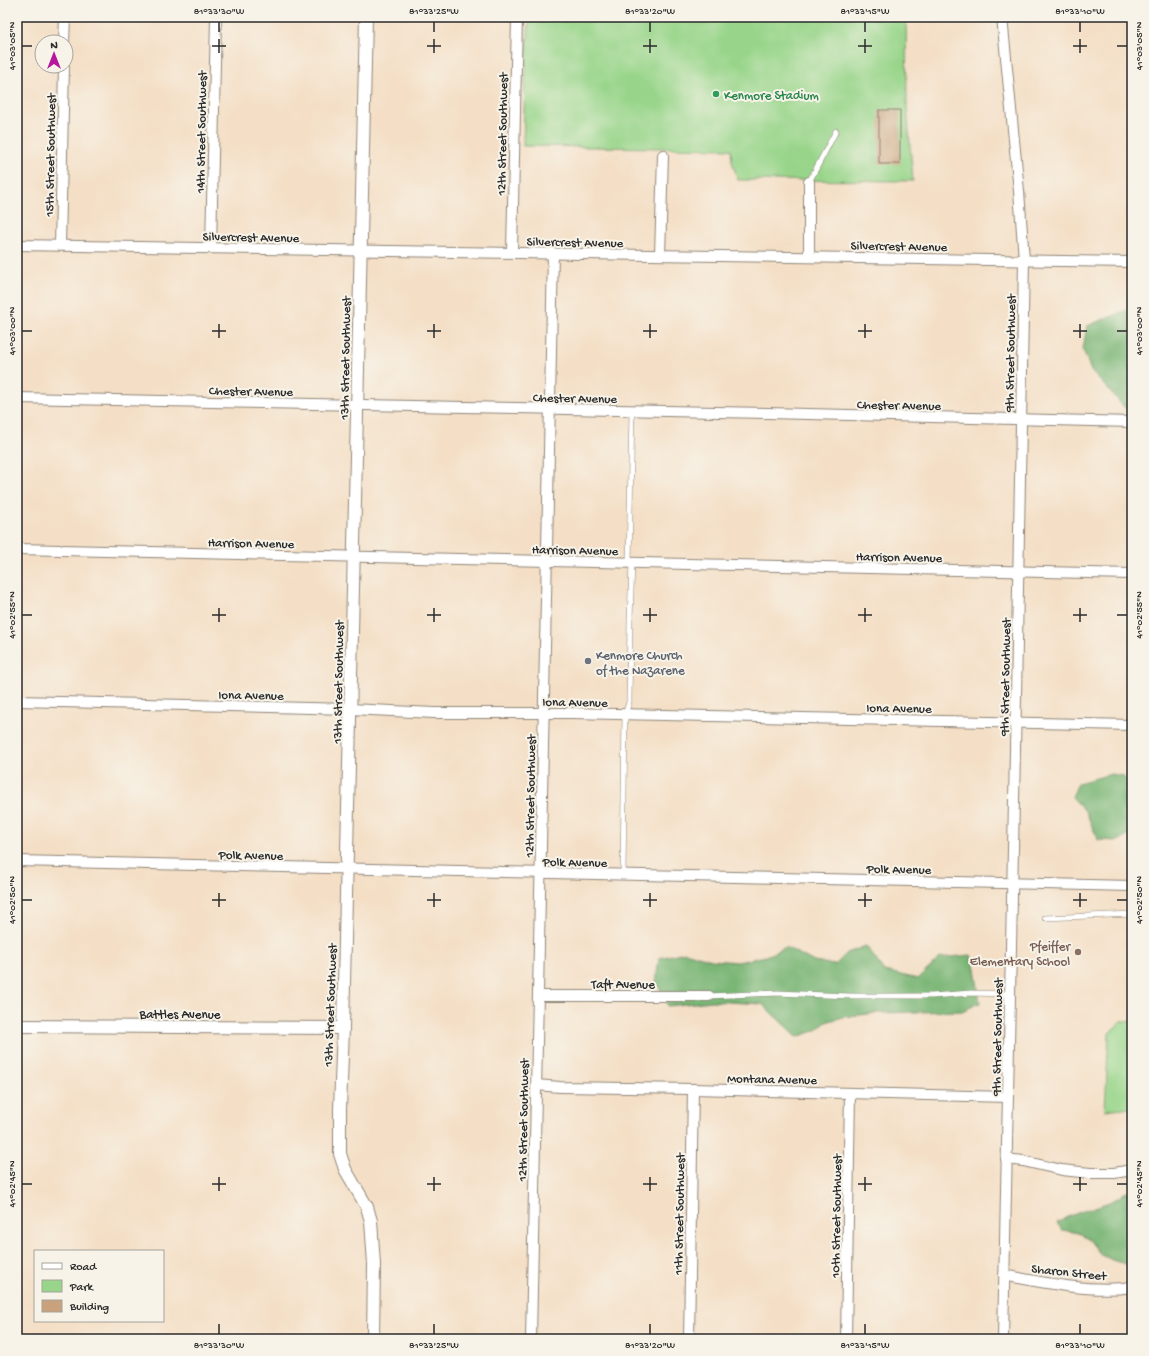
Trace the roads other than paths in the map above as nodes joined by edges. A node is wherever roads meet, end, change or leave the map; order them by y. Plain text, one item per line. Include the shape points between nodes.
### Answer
1 (65, 17) edge
2 (216, 17) edge
3 (366, 17) edge
4 (517, 17) edge
5 (1002, 17) edge
6 (64, 34) edge
7 (64, 74) edge
8 (836, 131) dead end
9 (663, 155) dead end
10 (809, 182) joint
11 (17, 245) edge
12 (60, 246) junction
13 (211, 248) junction
14 (360, 250) junction
15 (512, 252) junction
16 (553, 253) junction
17 (660, 255) junction
18 (809, 257) junction
19 (1024, 260) junction
20 (1132, 262) edge
21 (17, 398) edge
22 (358, 406) junction
23 (551, 409) junction
24 (632, 411) junction
25 (1021, 420) junction
26 (1132, 422) edge
27 (17, 549) edge
28 (354, 557) junction
29 (547, 561) junction
30 (631, 563) junction
31 (1019, 571) junction
32 (1132, 574) edge
33 (17, 701) edge
34 (350, 709) junction
35 (543, 713) junction
36 (625, 714) junction
37 (1015, 723) junction
38 (1132, 725) edge
39 (17, 861) edge
40 (347, 869) junction
41 (540, 873) junction
42 (623, 875) junction
43 (1012, 883) junction
44 (1132, 886) edge
45 (1132, 914) edge
46 (1045, 918) dead end
47 (1010, 994) junction
48 (538, 996) junction
49 (709, 996) joint
50 (17, 1026) edge
51 (343, 1028) junction
52 (536, 1085) junction
53 (693, 1089) junction
54 (850, 1093) junction
55 (1008, 1097) junction
56 (1006, 1159) junction
57 (1132, 1170) edge
58 (1004, 1275) junction
59 (1132, 1287) edge
60 (373, 1339) edge
61 (531, 1339) edge
62 (689, 1339) edge
63 (846, 1339) edge
64 (1003, 1339) edge

1 - 6 street
2 - 13 street, 14th Street Southwest
3 - 14 street, 13th Street Southwest
4 - 15 street, 12th Street Southwest
5 - 19 street, 9th Street Southwest
7 - 12 street, 15th Street Southwest
8 - 10 lane
9 - 17 street
10 - 18 street
11 - 12 street, Silvercrest Avenue
12 - 13 street, Silvercrest Avenue
13 - 14 street, Silvercrest Avenue
14 - 15 street, Silvercrest Avenue
14 - 22 street, 13th Street Southwest
15 - 16 street, Silvercrest Avenue
16 - 17 street, Silvercrest Avenue
16 - 23 street, 12th Street Southwest
17 - 18 street, Silvercrest Avenue
18 - 19 street, Silvercrest Avenue
19 - 20 street, Silvercrest Avenue
19 - 25 street, 9th Street Southwest
21 - 22 street, Chester Avenue
22 - 23 street, Chester Avenue
22 - 28 street, 13th Street Southwest
23 - 24 street, Chester Avenue
23 - 29 street, 12th Street Southwest
24 - 25 street, Chester Avenue
24 - 30 lane
25 - 26 street, Chester Avenue
25 - 31 street, 9th Street Southwest
27 - 28 street, Harrison Avenue
28 - 29 street, Harrison Avenue
28 - 34 street, 13th Street Southwest
29 - 30 street, Harrison Avenue
29 - 35 street, 12th Street Southwest
30 - 31 street, Harrison Avenue
30 - 36 lane via 629,702
31 - 32 street, Harrison Avenue
31 - 37 street, 9th Street Southwest
33 - 34 street, Iona Avenue
34 - 35 street, Iona Avenue via 434,713
34 - 40 street, 13th Street Southwest
35 - 36 street, Iona Avenue
35 - 41 street, 12th Street Southwest
36 - 37 street, Iona Avenue
36 - 42 lane
37 - 38 street, Iona Avenue
37 - 43 street, 9th Street Southwest
39 - 40 street, Polk Avenue
40 - 41 street, Polk Avenue
40 - 51 street, 13th Street Southwest
41 - 42 street, Polk Avenue
41 - 48 street, 12th Street Southwest
42 - 43 street, Polk Avenue
43 - 44 street, Polk Avenue
43 - 47 street, 9th Street Southwest
45 - 46 lane
47 - 49 lane via 850,996 777,993
47 - 55 street, 9th Street Southwest
48 - 49 street, Taft Avenue
48 - 52 street, 12th Street Southwest
50 - 51 street, Battles Avenue
51 - 60 street, 13th Street Southwest via 340,1154 345,1169 367,1206 371,1221 374,1264
52 - 53 street, Montana Avenue
52 - 61 street, 12th Street Southwest
53 - 54 street, Montana Avenue
53 - 62 street, 11th Street Southwest
54 - 55 street, Montana Avenue
54 - 63 street, 10th Street Southwest
55 - 56 street, 9th Street Southwest
56 - 57 street via 1090,1173
56 - 58 street, 9th Street Southwest
58 - 59 street, Sharon Street via 1105,1289
58 - 64 street, 9th Street Southwest

